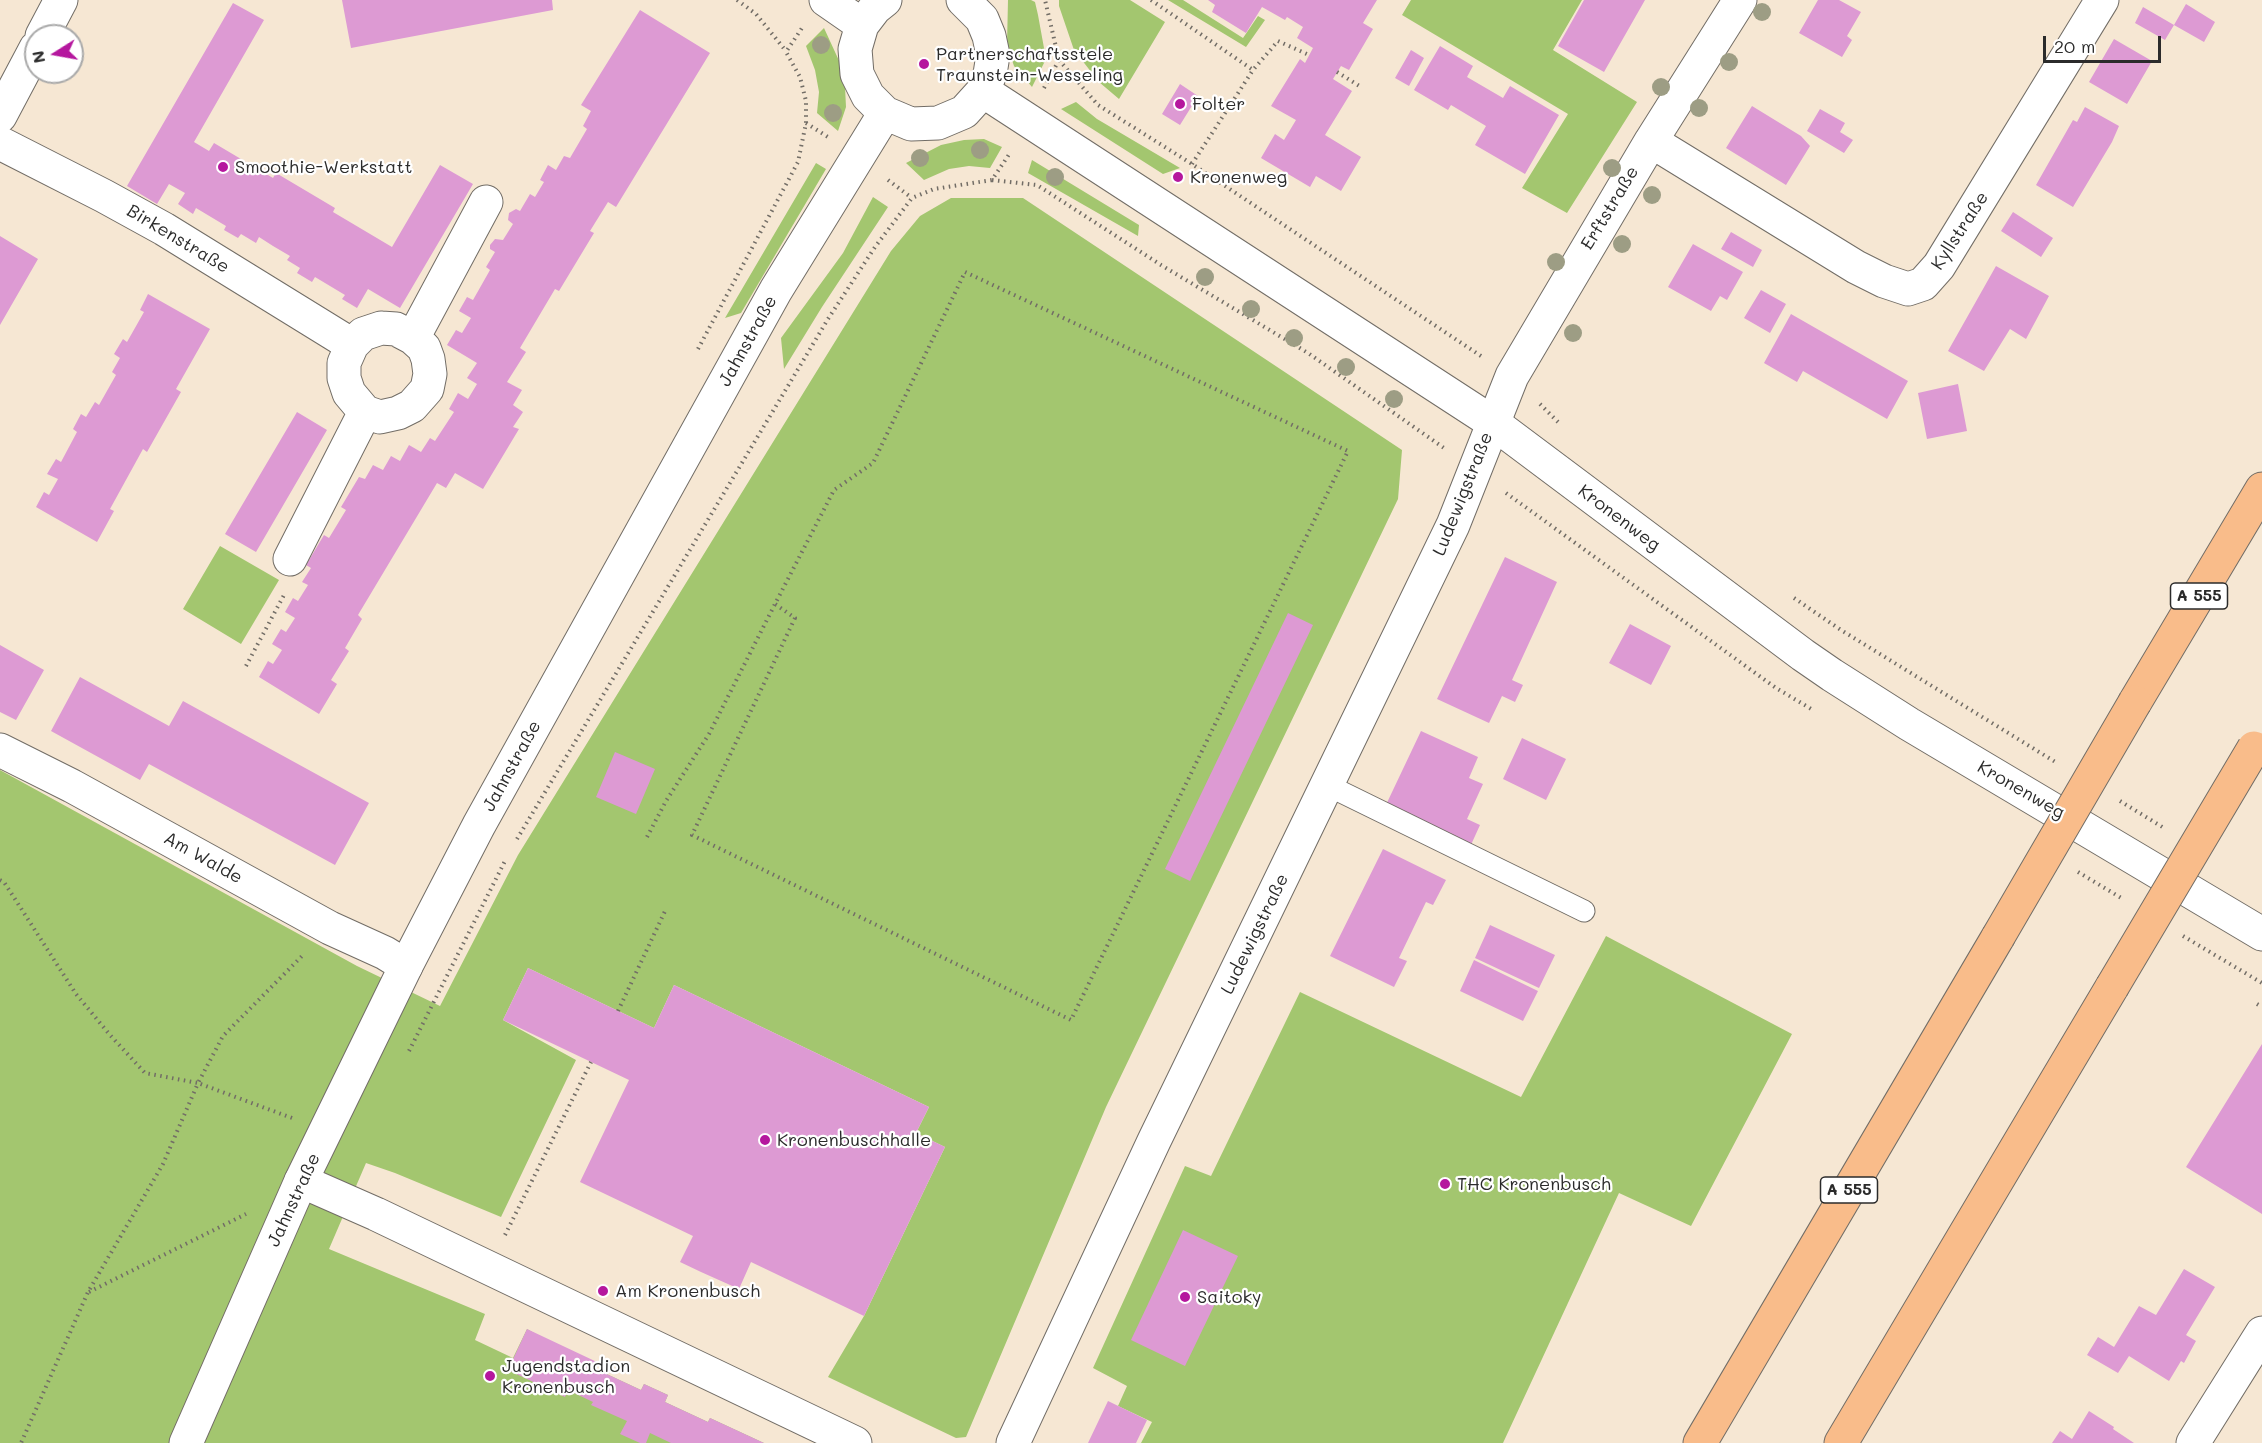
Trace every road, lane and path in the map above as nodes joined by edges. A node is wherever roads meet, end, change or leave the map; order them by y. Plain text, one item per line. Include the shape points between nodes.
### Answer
1 (61, 0) edge
2 (737, 0) edge
3 (826, 0) edge
4 (885, 0) edge
5 (963, 0) edge
6 (1046, 0) edge
7 (1151, 0) edge
8 (1740, 0) edge
9 (2102, 0) edge
10 (48, 24) edge
11 (862, 25) junction
12 (786, 52) dead end
13 (1309, 55) dead end
14 (1059, 60) junction
15 (1253, 70) junction
16 (24, 71) edge
17 (1337, 72) dead end
18 (1361, 87) dead end
19 (983, 91) junction
20 (885, 113) junction
21 (0, 116) edge
22 (1027, 120) junction
23 (1651, 141) junction
24 (0, 143) edge
25 (1192, 164) junction
26 (992, 180) junction
27 (486, 202) dead end
28 (413, 338) junction
29 (352, 345) junction
30 (1512, 376) junction
31 (365, 412) junction
32 (1492, 422) junction
33 (1563, 427) dead end
34 (1474, 470) junction
35 (2262, 489) edge
36 (290, 559) joint
37 (1791, 597) dead end
38 (775, 604) junction
39 (246, 666) dead end
40 (1816, 712) dead end
41 (2258, 741) edge
42 (0, 750) edge
43 (2061, 765) dead end
44 (1327, 785) junction
45 (2112, 796) dead end
46 (2172, 833) dead end
47 (647, 837) dead end
48 (515, 843) dead end
49 (510, 853) dead end
50 (2070, 866) dead end
51 (0, 880) edge
52 (2130, 903) dead end
53 (666, 909) dead end
54 (1584, 911) dead end
55 (330, 928) junction
56 (2181, 934) dead end
57 (2262, 934) edge
58 (406, 966) junction
59 (2262, 983) edge
60 (618, 1011) dead end
61 (404, 1061) dead end
62 (591, 1062) dead end
63 (198, 1083) junction
64 (301, 1121) dead end
65 (301, 1181) junction
66 (256, 1209) dead end
67 (489, 1268) junction
68 (88, 1292) junction
69 (2262, 1333) edge
70 (21, 1443) edge
71 (186, 1443) edge
72 (855, 1443) edge
73 (1013, 1443) edge
74 (1700, 1443) edge
75 (1841, 1443) edge
76 (2193, 1443) edge

1 - 10 street
2 - 12 path via 756,14
3 - 11 street
4 - 11 street
5 - 19 street via 982,19 989,36 993,55
6 - 14 path
7 - 15 path
8 - 23 street, Erftstraße
9 - 23 street, Kyllstraße via 1939,266 1923,284 1908,290 1856,267
11 - 20 street via 855,49 857,74 868,96
13 - 15 path via 1278,41
14 - 22 path
14 - 25 path via 1098,105
15 - 25 path
16 - 21 street
17 - 18 path
19 - 20 street via 964,112 938,123 911,124
19 - 22 street, Kronenweg
20 - 58 street, Jahnstraße via 776,290 479,825
22 - 26 path
22 - 32 street, Kronenweg
23 - 30 street, Erftstraße
24 - 29 street, Birkenstraße via 164,229
25 - 30 path
26 - 34 path via 1037,185 1308,353
26 - 48 path via 934,189 912,198 875,247 828,319
27 - 28 street
28 - 29 street via 396,329 381,328 363,334
28 - 31 street via 424,348 428,359 430,374 422,395 398,413 380,417
29 - 31 street via 344,363 344,378 349,393
30 - 32 street, Erftstraße
30 - 33 path
31 - 36 street
32 - 34 street, Ludewigstraße
32 - 57 street, Kronenweg via 1823,669
34 - 40 path via 1776,688
34 - 44 street, Ludewigstraße via 1453,525
35 - 74 highway, A 555, bridge
36 - 39 path via 291,583
37 - 43 path
38 - 38 path via 834,490 873,463 964,272 1348,451 1071,1020 692,835 795,618
38 - 47 path via 709,734
41 - 75 highway, bridge
42 - 55 street, Am Walde
44 - 54 lane
44 - 73 street, Ludewigstraße
45 - 46 path
49 - 61 path
50 - 52 path
51 - 63 path via 76,994 145,1073
53 - 60 path
55 - 58 street, Am Walde
55 - 63 path via 223,1036
56 - 59 path
58 - 65 street, Jahnstraße
62 - 67 path
63 - 64 path
63 - 68 path via 163,1164
65 - 67 street
65 - 71 street, Jahnstraße
66 - 68 path
67 - 72 street
68 - 70 path
69 - 76 street

